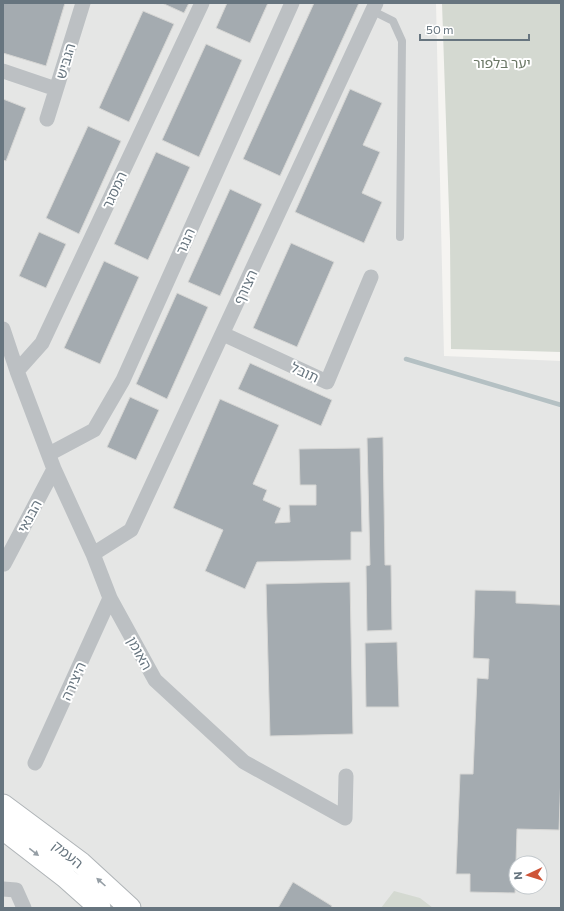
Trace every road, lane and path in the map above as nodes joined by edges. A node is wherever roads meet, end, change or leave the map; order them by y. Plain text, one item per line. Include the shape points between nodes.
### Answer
1 (83, 3) edge
2 (202, 3) edge
3 (292, 3) edge
4 (374, 7) edge
5 (3, 71) edge
6 (56, 89) junction
7 (47, 119) dead end
8 (400, 237) dead end
9 (371, 277) dead end
10 (3, 329) edge
11 (223, 334) junction
12 (3, 350) edge
13 (17, 371) junction
14 (49, 454) junction
15 (54, 469) junction
16 (94, 554) junction
17 (4, 564) dead end
18 (110, 598) junction
19 (35, 763) dead end
20 (346, 776) dead end
21 (3, 805) edge
22 (3, 829) edge
23 (3, 890) edge
24 (24, 908) edge
25 (100, 908) edge
26 (130, 908) edge

1 - 6 street, הגביש
2 - 13 street, המסגר via 42,343
3 - 14 street, הנגר via 123,380 94,430
4 - 8 lane via 393,21 402,41
4 - 11 street, הצורף
5 - 6 street
6 - 7 street, הגביש
9 - 11 street, תובל via 328,382
10 - 13 street
11 - 16 street, הצורף via 131,530
12 - 13 street
13 - 14 street, האומן
14 - 15 street, האומן
15 - 16 street, האומן
15 - 17 street, הבנאי
16 - 18 street, האומן
18 - 19 street, היצירה
18 - 20 street, האומן via 155,680 244,762 345,818
26 -> 21 main road, העמק via 81,863
22 -> 25 main road, העמק
23 - 24 street via 16,890

